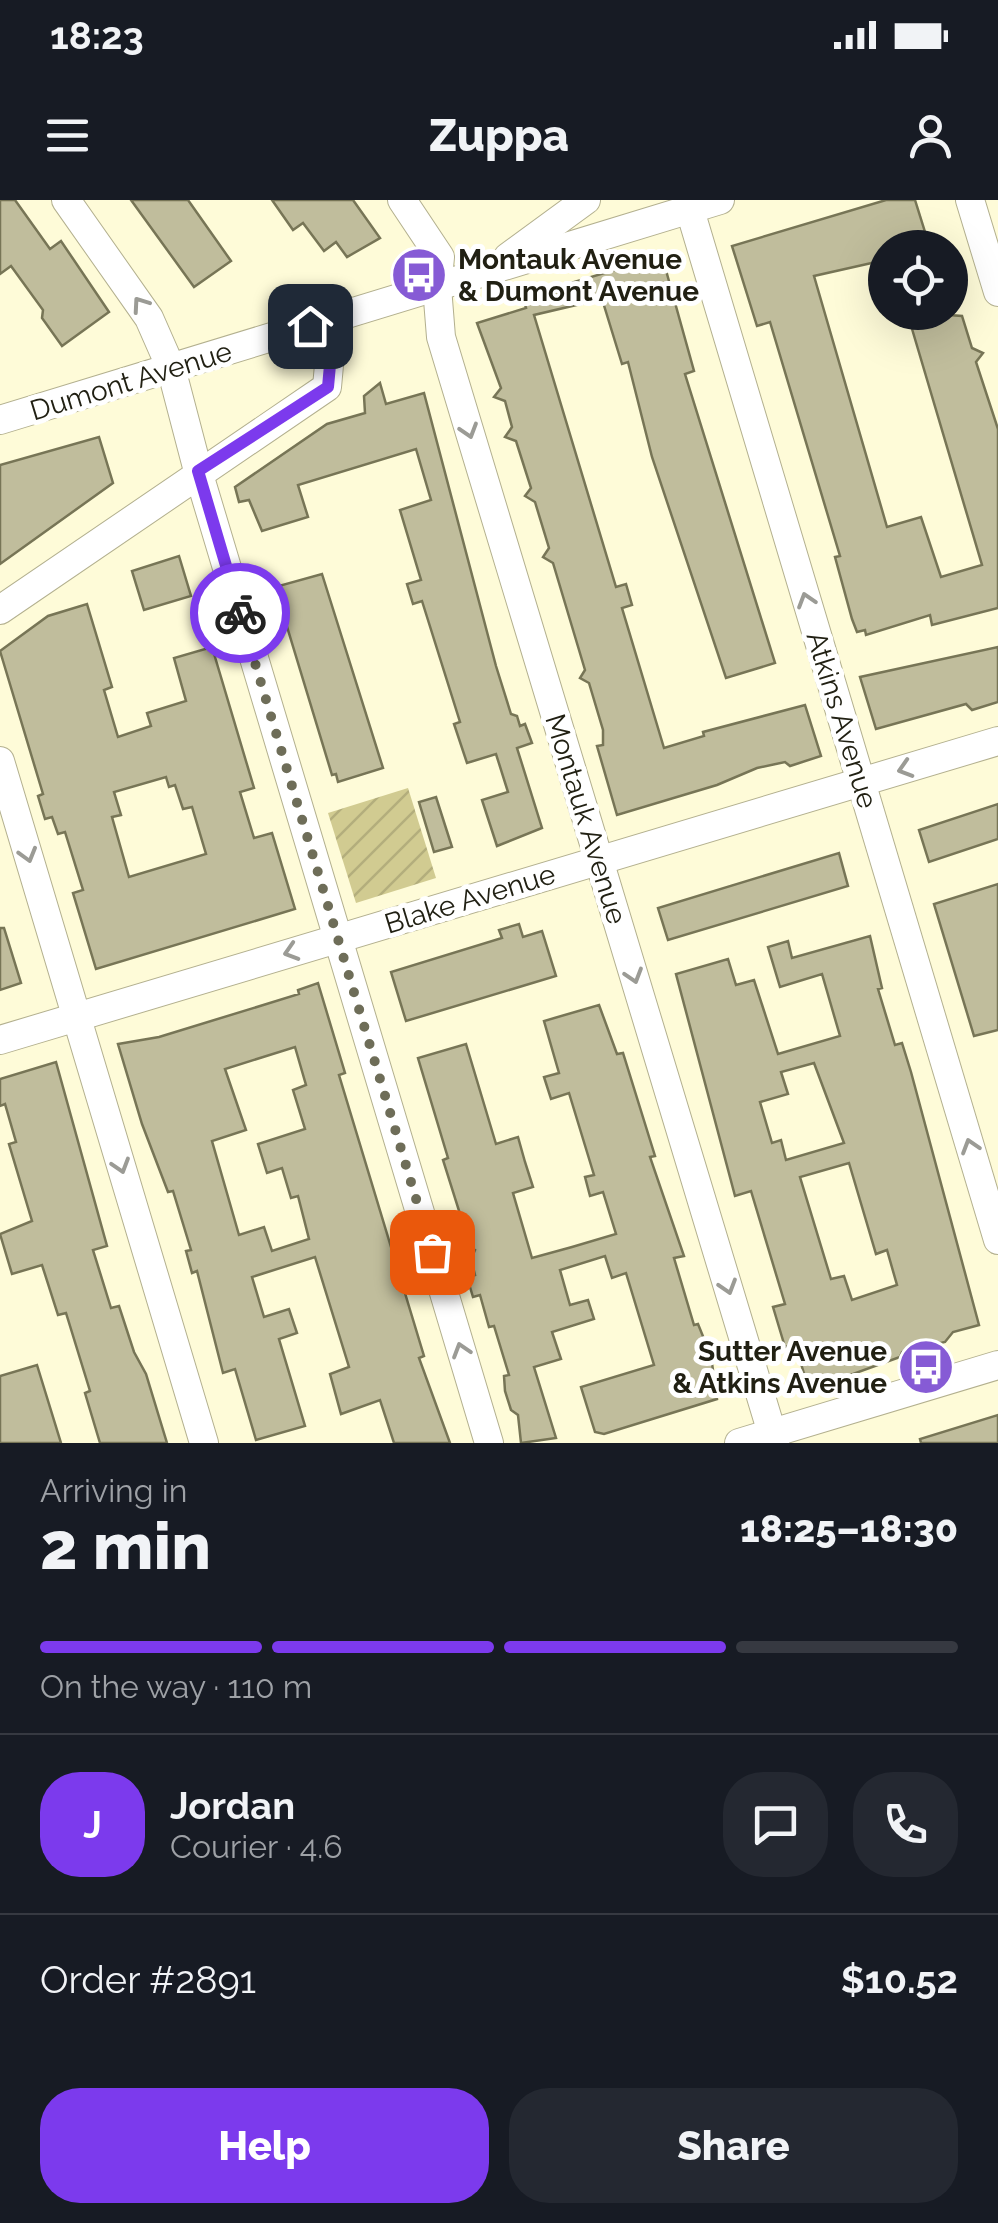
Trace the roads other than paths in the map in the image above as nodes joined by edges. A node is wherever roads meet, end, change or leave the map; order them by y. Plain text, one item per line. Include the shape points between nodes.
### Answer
1 (66, 200) edge
2 (402, 200) edge
3 (586, 200) edge
4 (720, 200) edge
5 (970, 200) edge
6 (688, 204) edge
7 (491, 270) junction
8 (437, 287) junction
9 (998, 292) edge
10 (310, 326) junction
11 (172, 368) junction
12 (0, 420) edge
13 (198, 471) junction
14 (0, 610) edge
15 (998, 741) edge
16 (0, 761) edge
17 (861, 782) junction
18 (599, 861) junction
19 (338, 938) junction
20 (76, 1017) junction
21 (0, 1040) edge
22 (998, 1240) edge
23 (998, 1365) edge
24 (773, 1438) edge
25 (204, 1443) edge
26 (489, 1443) edge
27 (738, 1443) edge

11 -> 1 street via 150,318
2 - 8 street, Montauk Avenue via 440,257
3 - 7 street
4 - 6 street, Dumont Avenue
5 - 9 street
6 - 7 street, Dumont Avenue
17 -> 6 street, Atkins Avenue
7 - 8 street, Dumont Avenue
8 - 10 street, Dumont Avenue
8 -> 18 street, Montauk Avenue via 441,337
10 - 11 street, Dumont Avenue
10 - 13 street via 330,365 328,387
11 - 12 street, Dumont Avenue
11 - 13 street
13 - 14 street
13 - 19 street
15 -> 17 street, Blake Avenue
16 -> 20 street
17 - 18 street, Blake Avenue
22 -> 17 street, Atkins Avenue
18 - 19 street, Blake Avenue
18 -> 24 street, Montauk Avenue
19 -> 20 street, Blake Avenue
26 -> 19 street
20 - 21 street, Blake Avenue
20 -> 25 street
23 - 24 street
24 - 27 street

